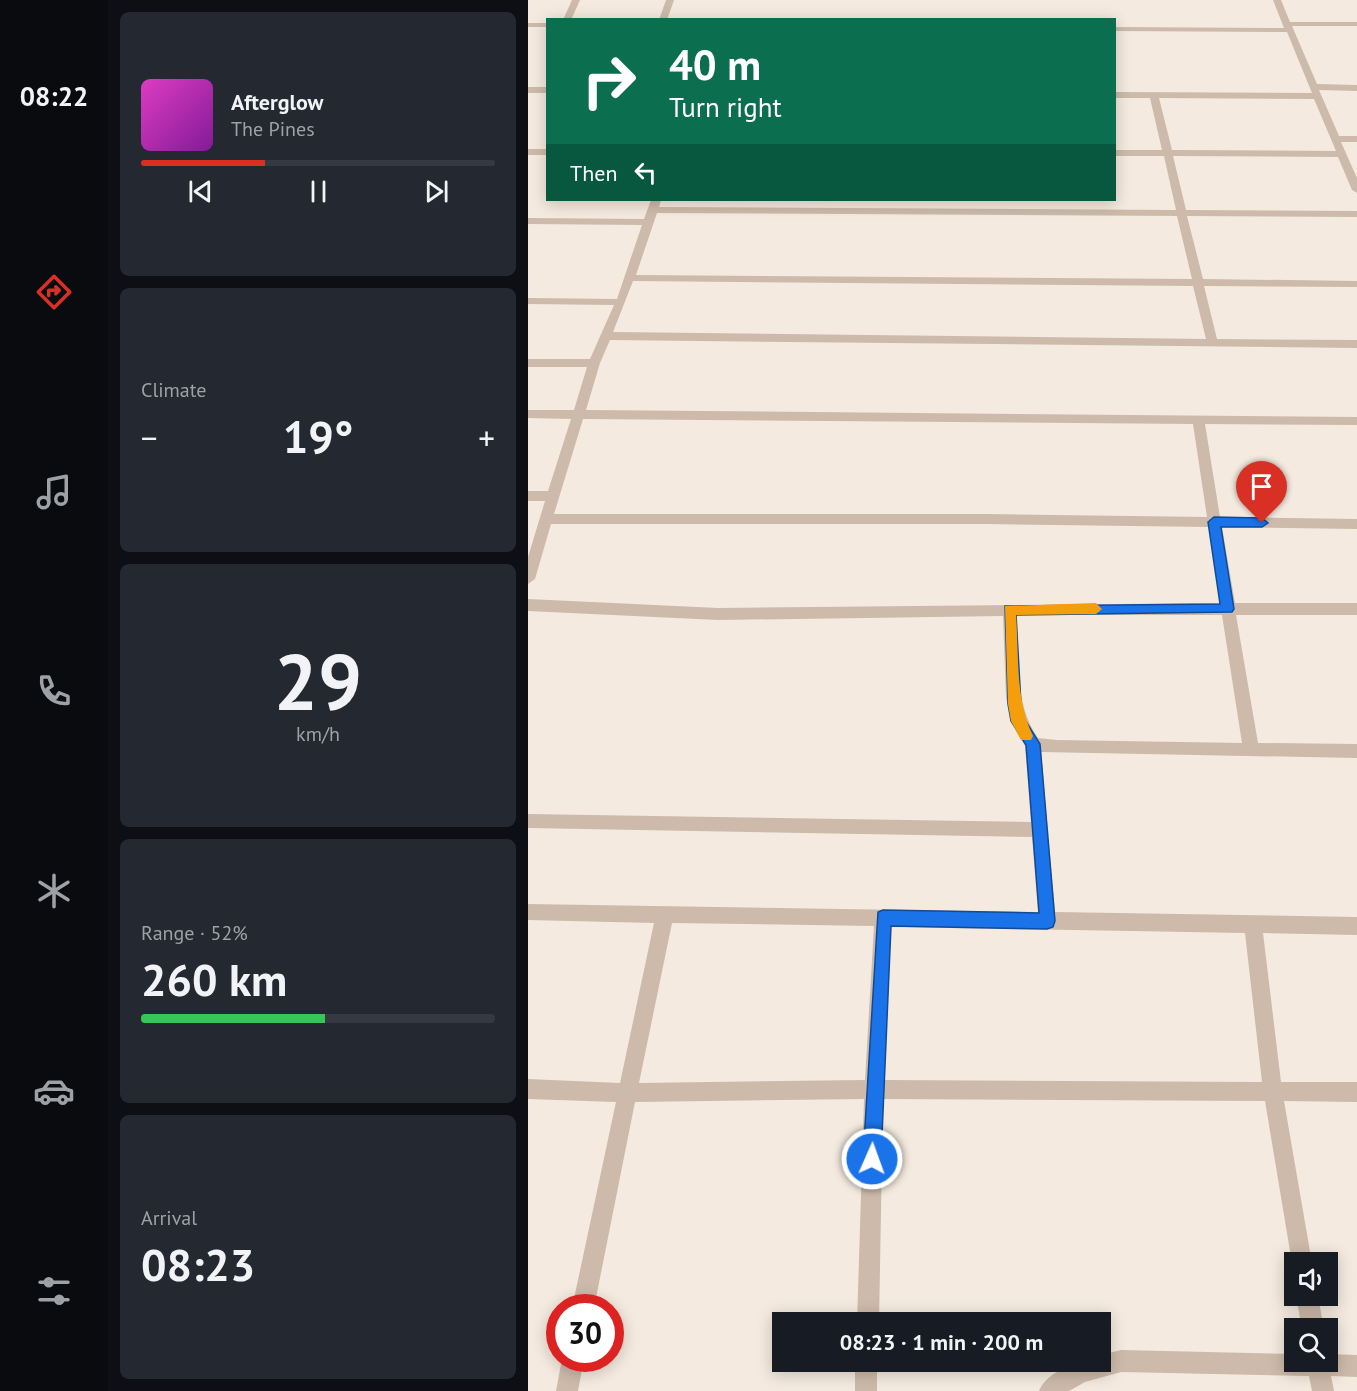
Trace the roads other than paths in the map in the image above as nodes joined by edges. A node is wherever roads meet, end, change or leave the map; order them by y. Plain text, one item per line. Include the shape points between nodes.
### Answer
1 (576, 0) edge
2 (670, 0) edge
3 (1277, 0) edge
4 (568, 18) edge
5 (664, 18) edge
6 (1357, 24) edge
7 (528, 25) edge
8 (546, 25) edge
9 (1287, 27) junction
10 (1116, 29) edge
11 (1357, 88) edge
12 (528, 90) edge
13 (546, 90) edge
14 (1315, 92) junction
15 (1116, 95) edge
16 (1154, 95) junction
17 (1335, 139) junction
18 (1357, 139) edge
19 (528, 152) edge
20 (546, 152) edge
21 (1116, 153) edge
22 (1168, 153) junction
23 (1341, 154) junction
24 (1357, 190) edge
25 (653, 211) edge
26 (1182, 212) junction
27 (1357, 214) edge
28 (528, 221) edge
29 (630, 278) junction
30 (1198, 281) junction
31 (1357, 284) edge
32 (528, 301) edge
33 (621, 302) junction
34 (606, 336) junction
35 (1212, 342) junction
36 (1357, 344) edge
37 (528, 363) edge
38 (594, 363) junction
39 (528, 414) edge
40 (579, 414) junction
41 (1198, 418) junction
42 (1357, 421) edge
43 (528, 496) edge
44 (554, 496) junction
45 (547, 519) junction
46 (1214, 522) junction
47 (1357, 524) edge
48 (532, 553) edge
49 (528, 579) edge
50 (528, 605) edge
51 (1227, 609) junction
52 (1357, 609) edge
53 (1010, 610) junction
54 (1033, 744) junction
55 (1251, 750) junction
56 (1357, 751) edge
57 (528, 821) edge
58 (1040, 830) junction
59 (528, 912) edge
60 (665, 913) junction
61 (883, 918) junction
62 (1047, 921) junction
63 (1253, 925) junction
64 (1357, 926) edge
65 (528, 1089) edge
66 (874, 1089) junction
67 (1273, 1091) junction
68 (1357, 1092) edge
69 (626, 1093) junction
70 (1300, 1252) edge
71 (586, 1294) edge
72 (867, 1312) edge
73 (1284, 1363) edge
74 (1338, 1365) edge
75 (1357, 1366) edge
76 (571, 1372) edge
77 (866, 1372) edge
78 (1319, 1372) edge
79 (567, 1391) edge
80 (866, 1391) edge
81 (1050, 1391) edge
82 (1323, 1391) edge

1 - 4 street
2 - 5 street
3 - 9 street
6 - 9 street
7 - 8 street
9 - 10 street
9 - 14 street
11 - 14 street
12 - 13 street
14 - 16 street
14 - 17 street
15 - 16 street
16 - 22 street
17 - 18 street
17 - 23 street
19 - 20 street
21 - 22 street
22 - 23 street
22 - 26 street
23 - 24 street
25 - 26 street
25 - 28 street
25 - 29 street
26 - 27 street
26 - 30 street
29 - 30 street
29 - 33 street
30 - 31 street
30 - 35 street
32 - 33 street
33 - 34 street
34 - 35 street
34 - 38 street
35 - 36 street
37 - 38 street
38 - 40 street
39 - 40 street
40 - 41 street
40 - 44 street
41 - 42 street
41 - 46 street
43 - 44 street
44 - 45 street
45 - 46 street
45 - 48 street
46 - 47 street
46 - 51 street
48 - 49 street
50 - 53 street via 718,614
51 - 52 street
51 - 53 street
51 - 55 street
53 - 54 street via 1015,704 1018,721
54 - 55 street
54 - 58 street
55 - 56 street
57 - 58 street
58 - 62 street
59 - 60 street
60 - 61 street
60 - 69 street
61 - 62 street
61 - 66 street
62 - 63 street
63 - 64 street
63 - 67 street
65 - 69 street
66 - 67 street
66 - 69 street
66 - 72 street
67 - 68 street
67 - 70 street
69 - 71 street
73 - 81 street via 1121,1361 1092,1367
74 - 75 street
76 - 79 street
77 - 80 street
78 - 82 street

